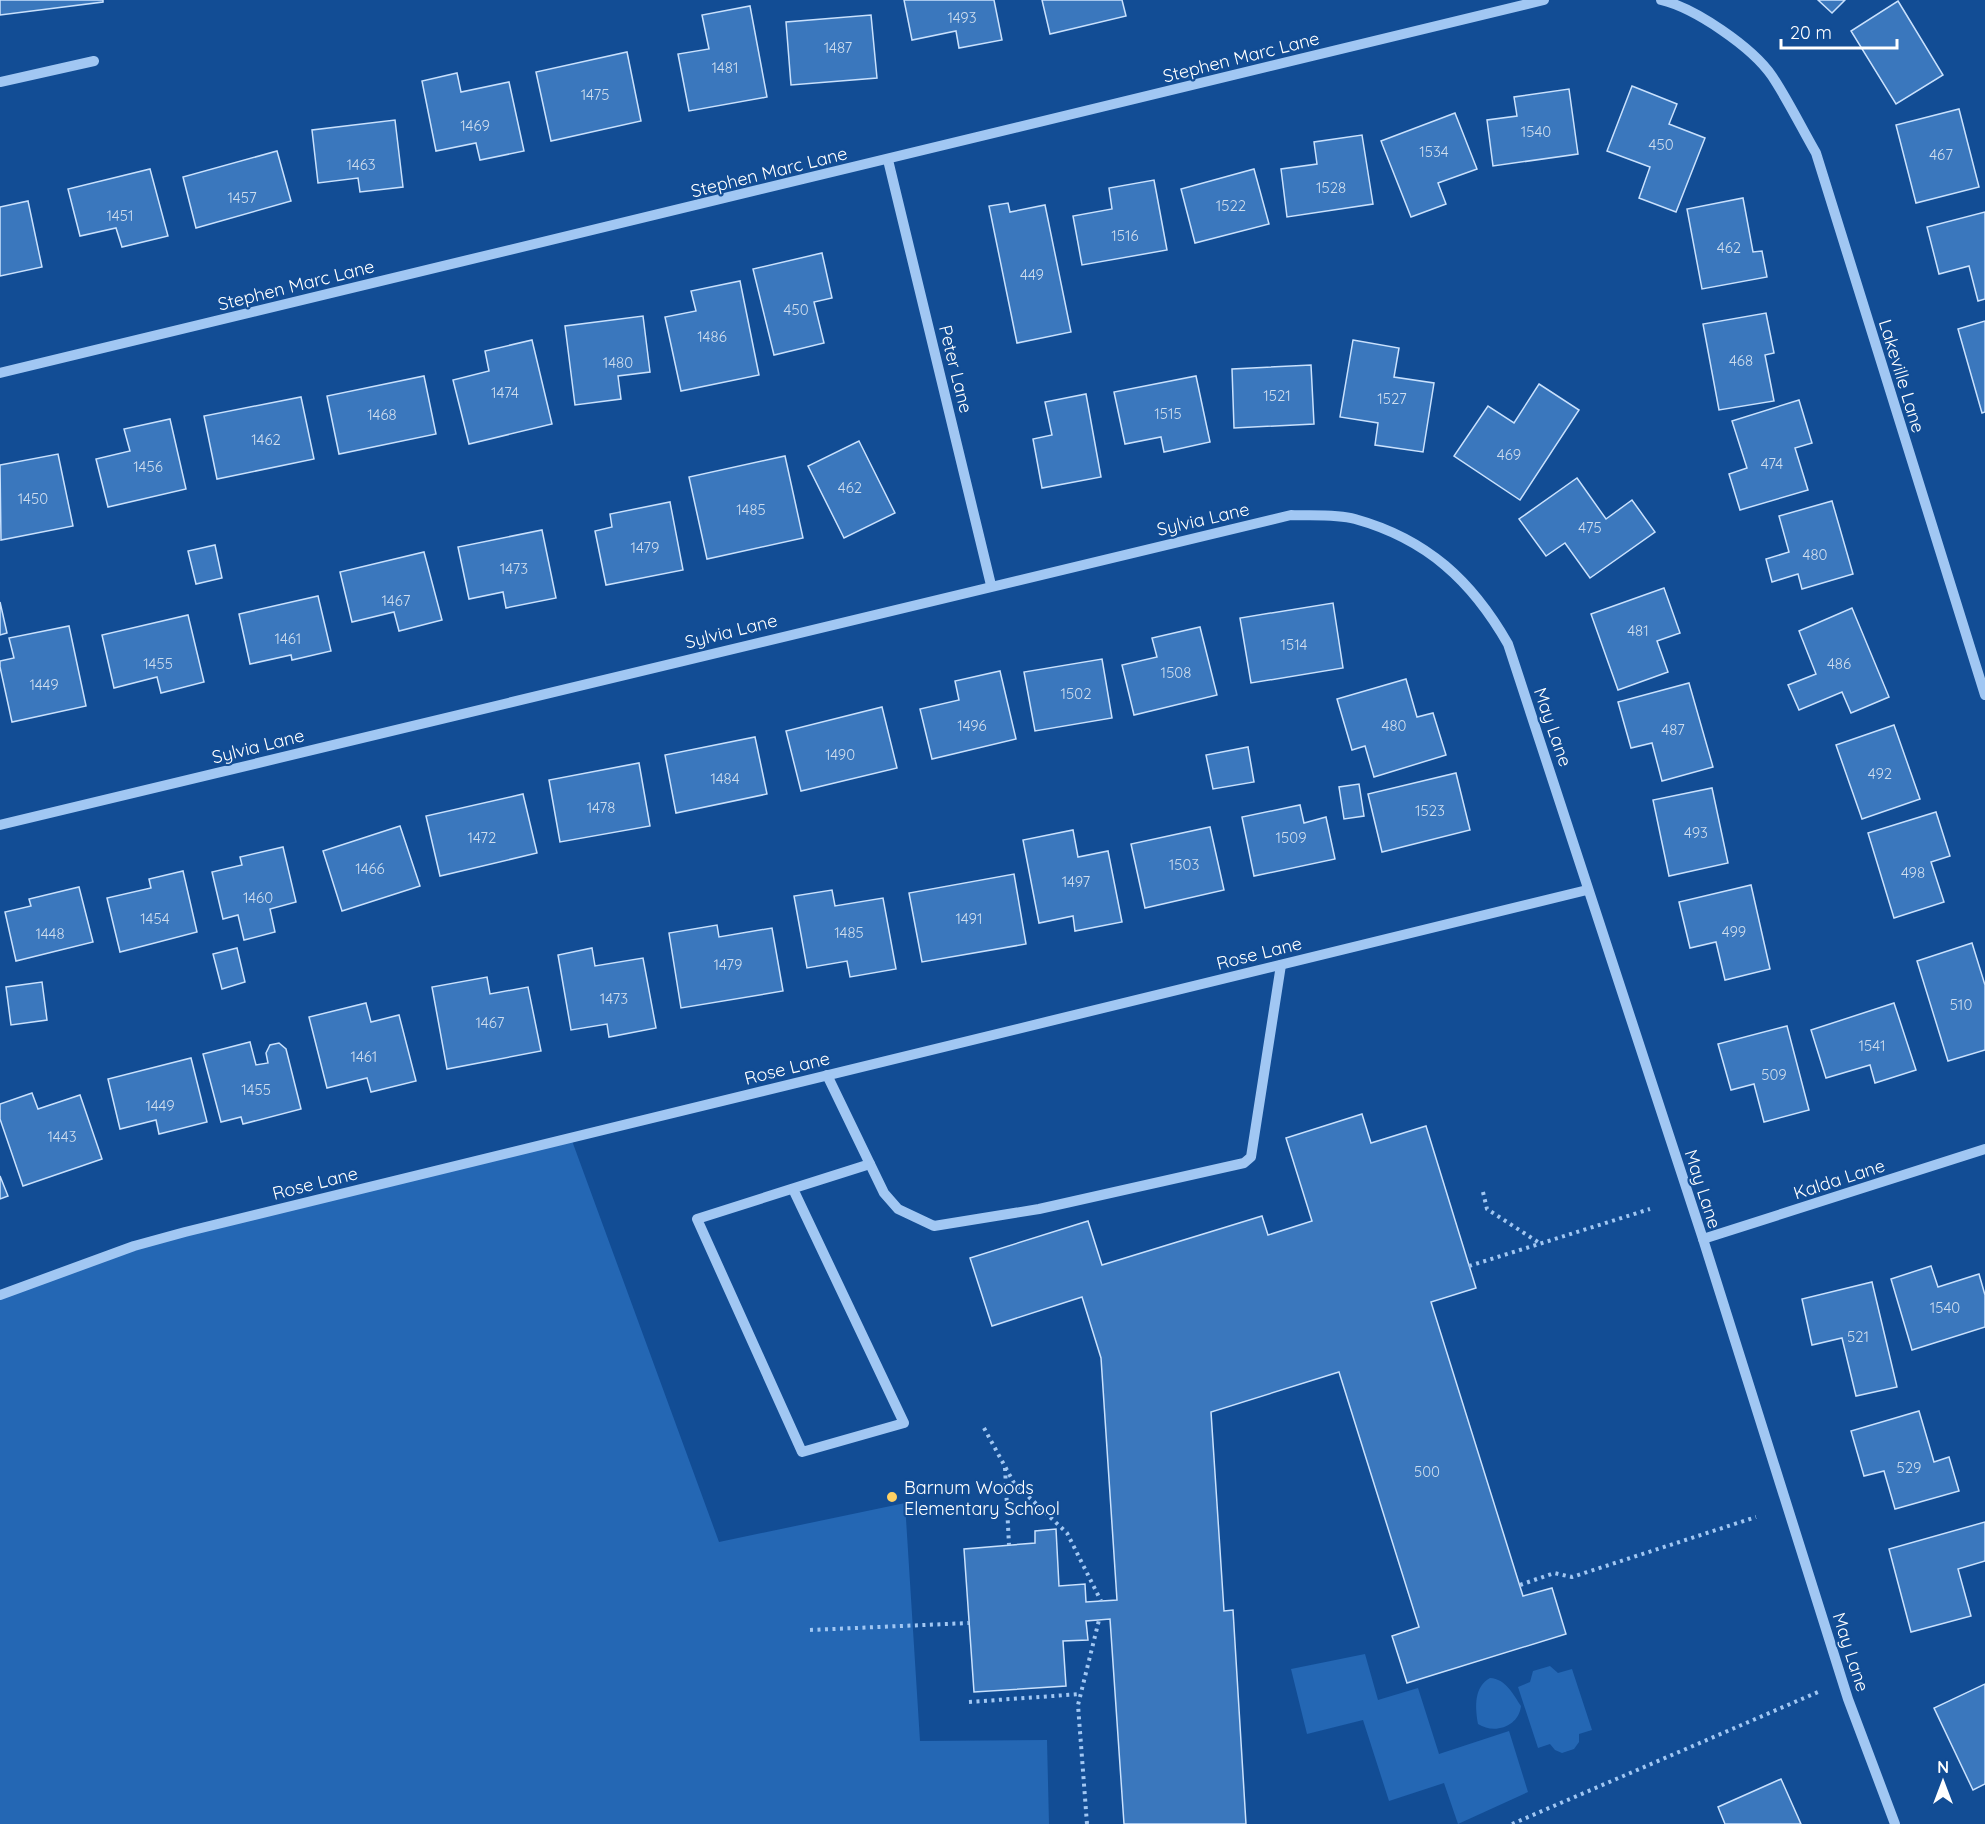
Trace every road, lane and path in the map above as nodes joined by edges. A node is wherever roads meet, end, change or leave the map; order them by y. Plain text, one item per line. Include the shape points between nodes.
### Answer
1 (1544, 0) edge
2 (1661, 0) edge
3 (94, 61) dead end
4 (0, 82) edge
5 (888, 160) junction
6 (0, 373) edge
7 (1459, 575) joint
8 (991, 585) junction
9 (1985, 695) edge
10 (0, 825) edge
11 (1587, 890) junction
12 (1281, 965) junction
13 (827, 1075) junction
14 (1985, 1149) edge
15 (870, 1164) junction
16 (793, 1189) junction
17 (1482, 1192) dead end
18 (1650, 1209) dead end
19 (1703, 1239) junction
20 (1541, 1244) junction
21 (1469, 1266) dead end
22 (0, 1295) edge
23 (984, 1428) dead end
24 (1005, 1467) junction
25 (1756, 1517) dead end
26 (1009, 1545) dead end
27 (1520, 1585) dead end
28 (1101, 1601) dead end
29 (1099, 1620) dead end
30 (969, 1623) dead end
31 (810, 1630) dead end
32 (1818, 1692) dead end
33 (1081, 1694) junction
34 (969, 1702) dead end
35 (1087, 1824) edge
36 (1512, 1824) edge
37 (1895, 1824) edge

1 - 5 street, Stephen Marc Lane
2 - 9 street, Lakeville Lane via 1721,27 1770,74 1816,153
3 - 4 street
5 - 6 street, Stephen Marc Lane
5 - 8 street, Peter Lane
7 - 8 street, Sylvia Lane via 1417,544 1354,519 1291,515
7 - 11 street, May Lane via 1489,610 1508,644
8 - 10 street, Sylvia Lane
11 - 12 street, Rose Lane
11 - 19 street, May Lane
12 - 13 street, Rose Lane
12 - 15 street via 1251,1157 1244,1163 1038,1209 934,1226 898,1209 884,1193
13 - 15 street
13 - 22 street, Rose Lane via 184,1232
14 - 19 street, Kalda Lane
15 - 16 street
16 - 16 street via 697,1219 802,1452 904,1423
17 - 20 path via 1487,1209
18 - 20 path
19 - 37 street, May Lane via 1848,1699
20 - 21 path
23 - 24 path
24 - 26 path
24 - 28 path via 1014,1483 1067,1533
25 - 27 path via 1572,1577 1554,1574
29 - 33 path
30 - 31 path
32 - 36 path
33 - 34 path
33 - 35 path via 1078,1705

